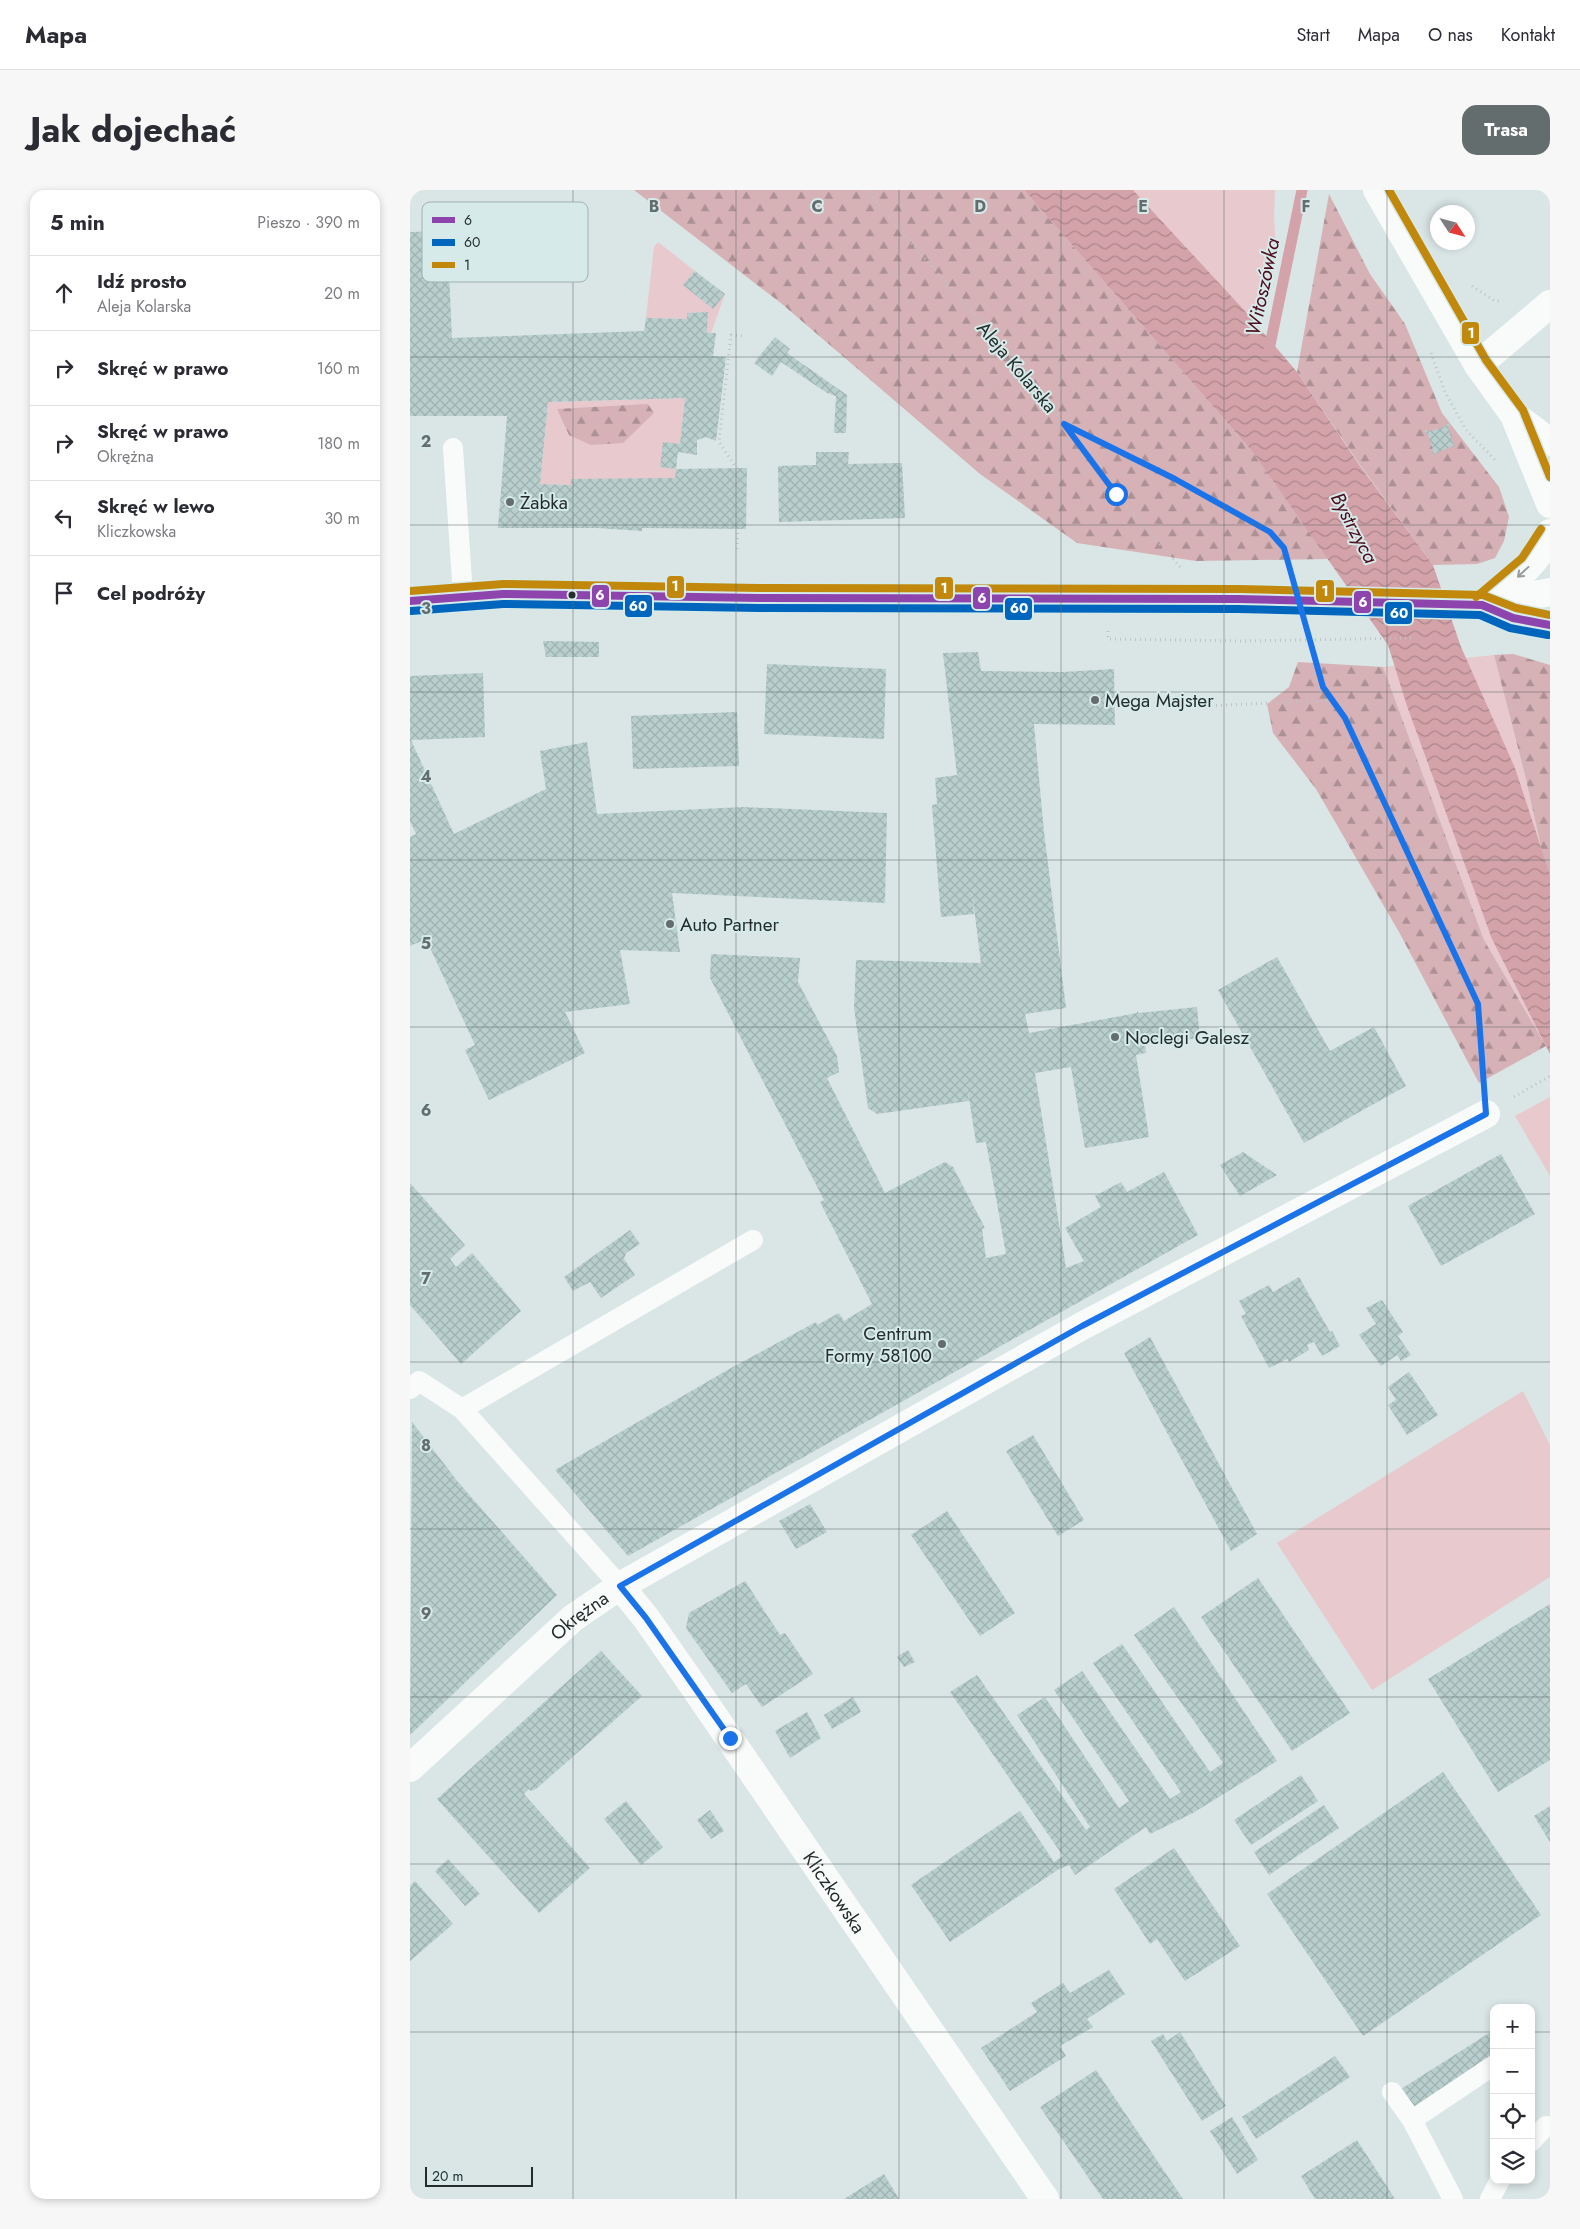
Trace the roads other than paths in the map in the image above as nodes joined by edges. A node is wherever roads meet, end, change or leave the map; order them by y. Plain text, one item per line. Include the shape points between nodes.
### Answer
1 (1377, 190) edge
2 (1550, 304) edge
3 (1478, 365) junction
4 (1532, 429) edge
5 (453, 448) dead end
6 (1550, 451) edge
7 (1550, 504) edge
8 (1550, 533) edge
9 (1550, 592) edge
10 (463, 596) junction
11 (410, 601) edge
12 (1482, 605) junction
13 (1550, 625) edge
14 (1486, 1114) road end
15 (753, 1240) dead end
16 (410, 1389) edge
17 (462, 1409) junction
18 (620, 1586) junction
19 (410, 1768) edge
20 (1490, 2069) edge
21 (1392, 2092) dead end
22 (1412, 2120) junction
23 (1546, 2126) dead end
24 (1534, 2139) edge
25 (1498, 2184) edge
26 (1045, 2199) edge
27 (1453, 2199) edge
28 (1490, 2199) edge

1 - 3 street
2 - 3 street
3 - 4 street
4 - 6 street
4 - 7 street
5 - 10 lane
8 -> 12 street via 1542,552 1524,572
9 - 12 street
10 - 11 street
10 - 12 street via 1024,597
12 - 13 street via 1513,618
14 - 18 street, Okrężna via 1082,1326
15 - 17 lane
16 - 17 lane via 419,1381
17 - 18 lane
18 - 19 street, Okrężna via 572,1618
18 - 26 street, Kliczkowska via 692,1684
20 - 22 lane
21 - 22 lane
22 - 27 lane
23 - 24 lane
25 - 28 lane

